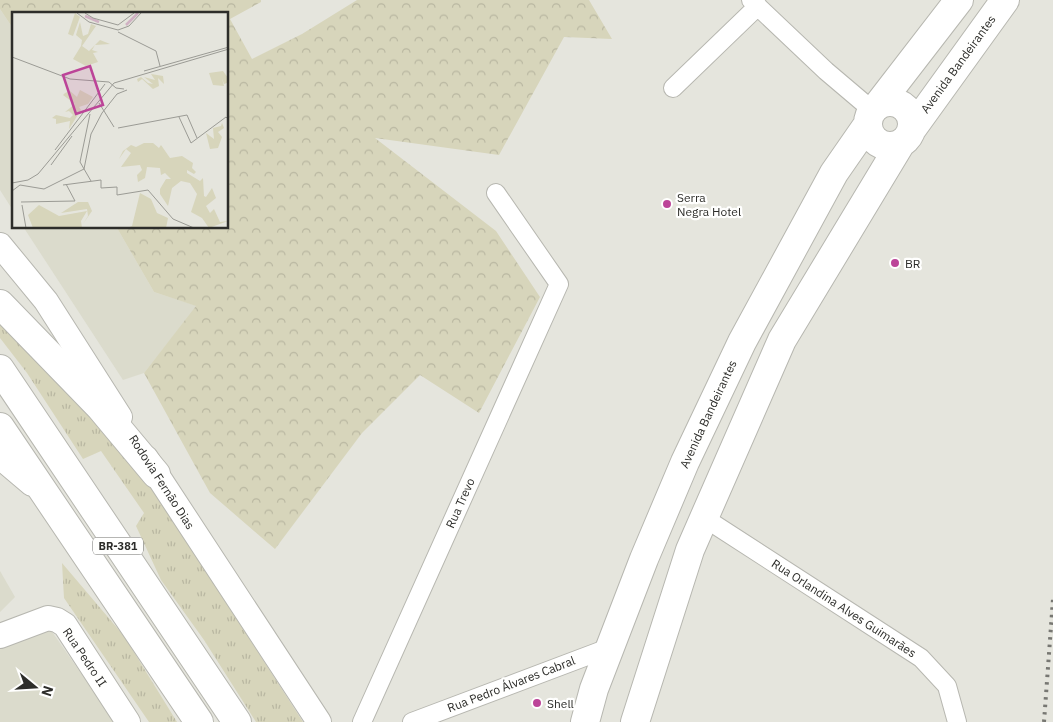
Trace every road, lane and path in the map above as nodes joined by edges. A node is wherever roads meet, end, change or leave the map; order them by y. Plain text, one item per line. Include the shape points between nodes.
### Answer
1 (959, 0) edge
2 (1005, 0) edge
3 (755, 3) edge
4 (673, 88) dead end
5 (873, 113) junction
6 (906, 136) junction
7 (496, 193) dead end
8 (0, 245) edge
9 (0, 304) edge
10 (0, 369) edge
11 (0, 428) edge
12 (0, 457) edge
13 (156, 474) junction
14 (45, 495) junction
15 (703, 517) junction
16 (0, 636) edge
17 (611, 646) junction
18 (128, 722) edge
19 (199, 722) edge
20 (237, 722) edge
21 (319, 722) edge
22 (362, 722) edge
23 (412, 722) edge
24 (585, 722) edge
25 (635, 722) edge
26 (957, 722) edge

1 - 5 main road, Avenida Bandeirantes
2 - 6 main road, Avenida Bandeirantes
3 - 4 street
3 - 5 street
5 - 6 main road via 869,132 879,143 894,146
5 - 6 main road via 885,102 900,104 912,121
5 - 17 main road, Avenida Bandeirantes via 834,173 742,342 685,462
6 - 15 main road, Avenida Bandeirantes via 782,340
7 - 22 street, Rua Trevo via 559,284
8 - 13 main road, Rodovia Fernão Dias via 46,301
9 - 13 main road via 100,407
10 - 20 main road, BR-381
11 - 14 main road, BR-381
12 - 14 main road
13 - 21 main road, Rodovia Fernão Dias
14 - 19 main road, BR-381
15 - 25 main road, Avenida Bandeirantes
15 - 26 street, Rua Orlandina Alves Guimarães via 921,658 947,686
16 - 18 main road, Rua Pedro II via 48,618 65,625
17 - 23 street, Rua Pedro Álvares Cabral
17 - 24 main road, Avenida Bandeirantes

